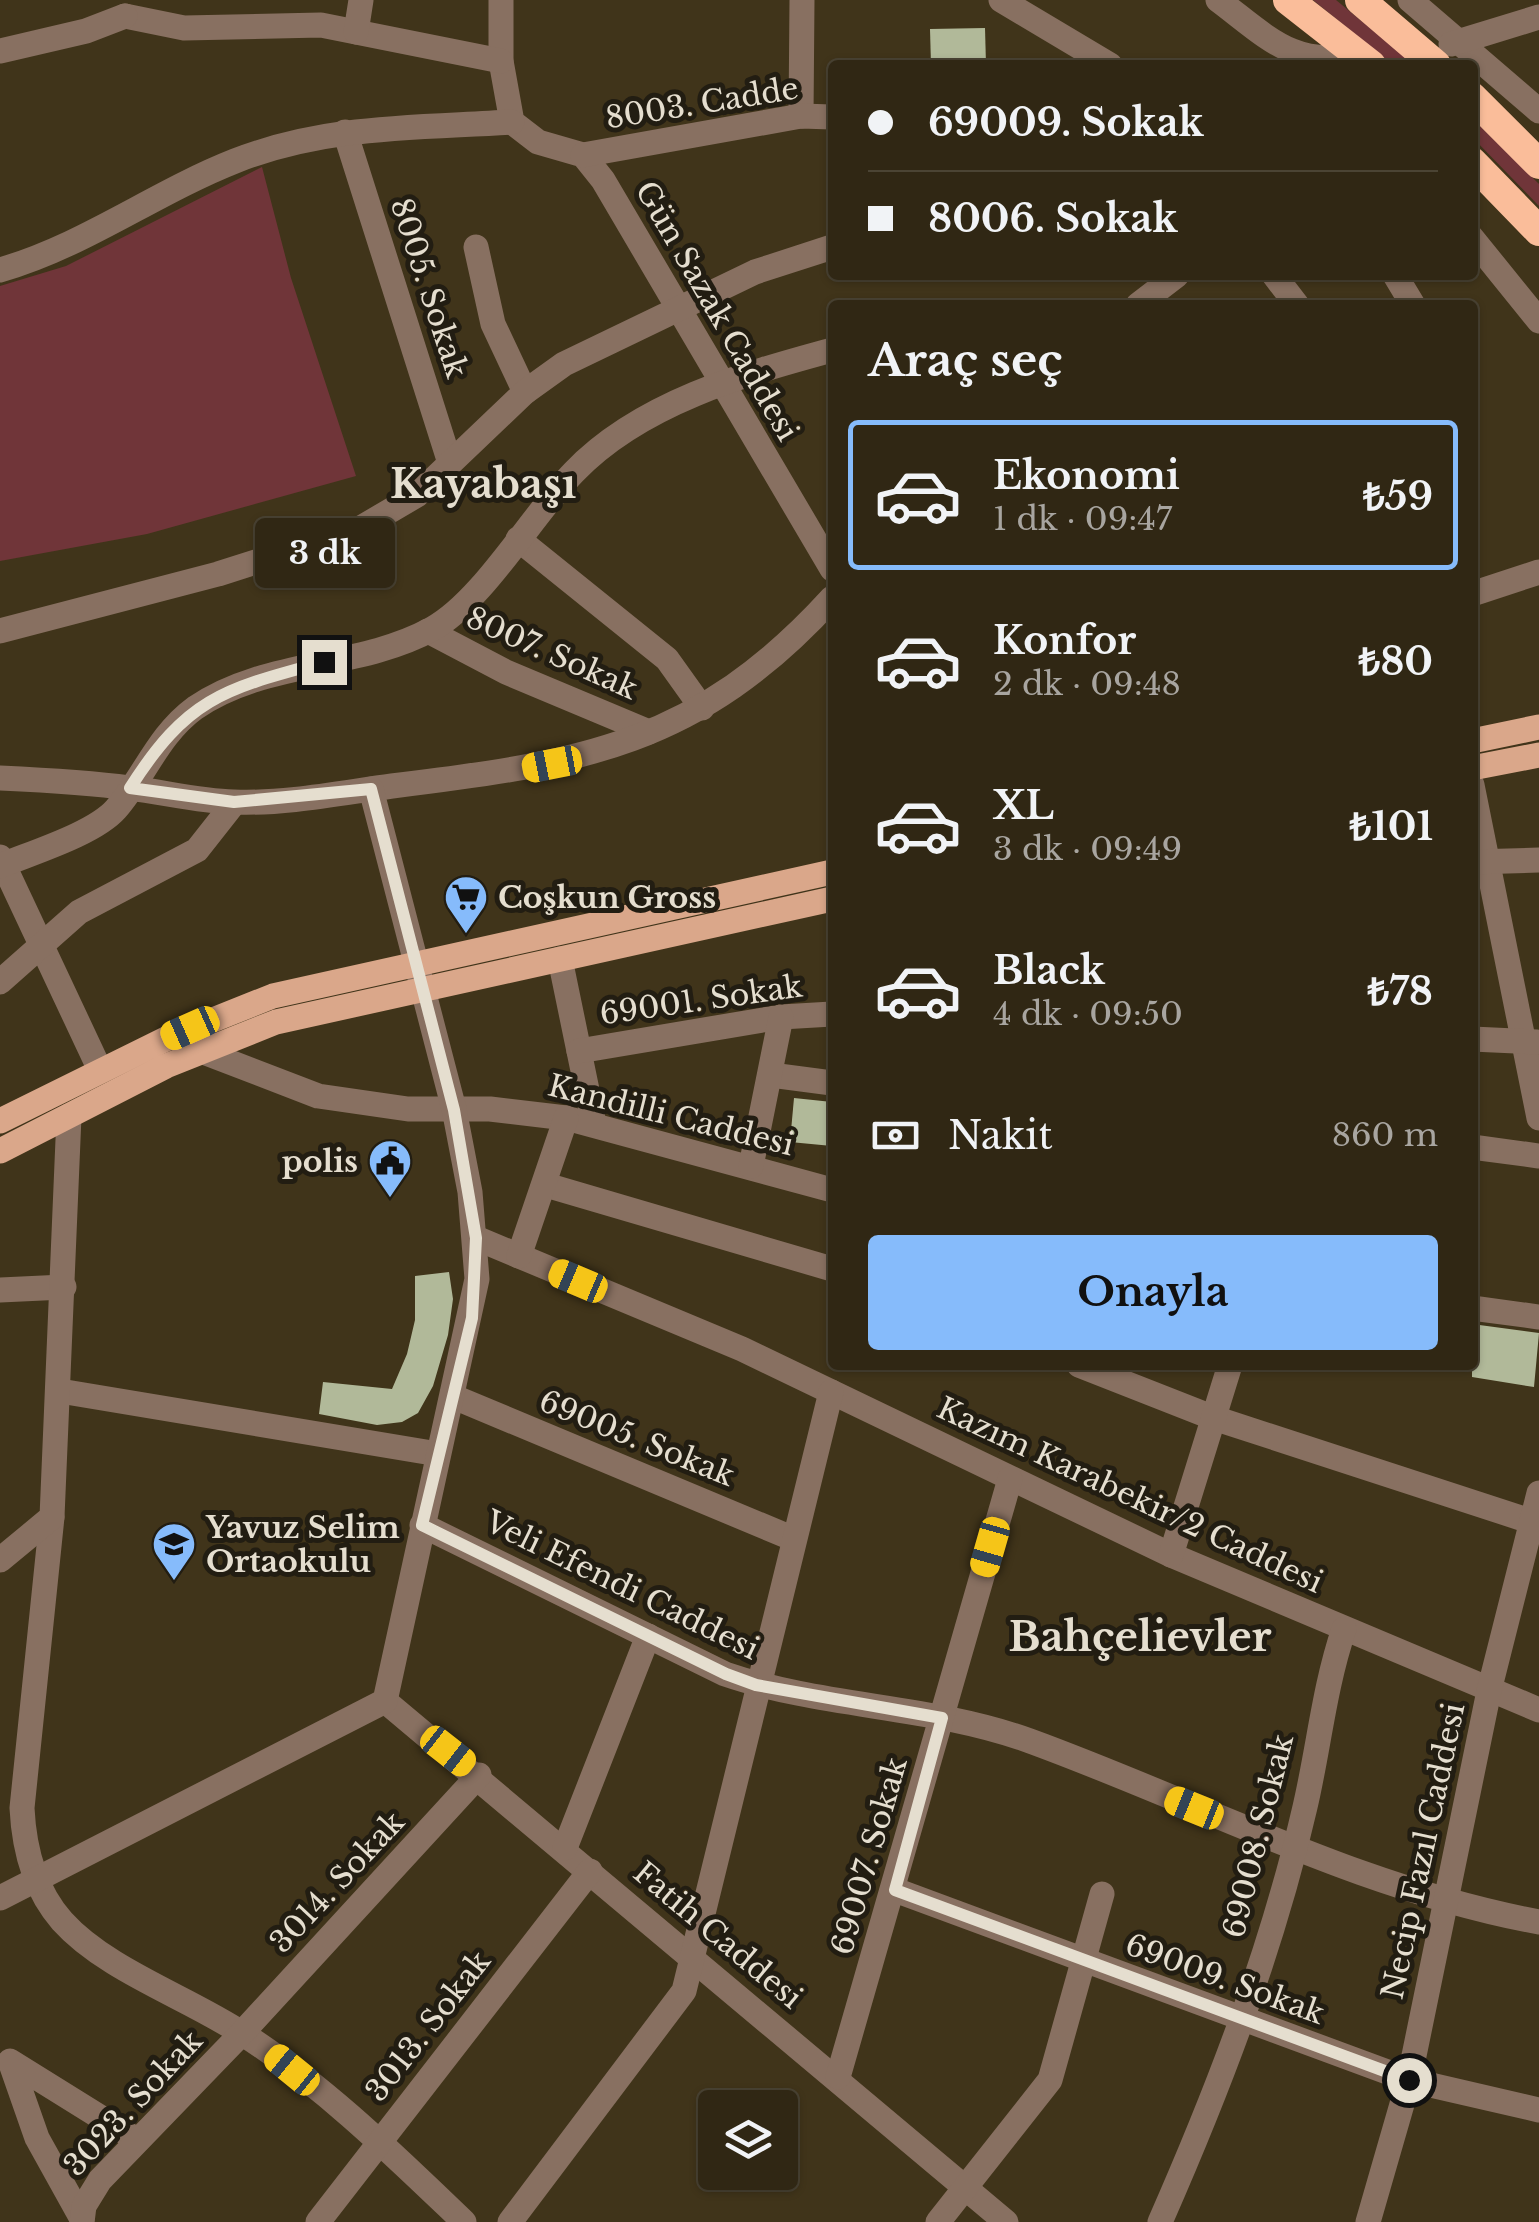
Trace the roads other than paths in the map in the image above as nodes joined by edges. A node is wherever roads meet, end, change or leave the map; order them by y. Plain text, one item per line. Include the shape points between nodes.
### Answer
1 (361, 0) edge
2 (501, 0) edge
3 (802, 0) edge
4 (1218, 0) edge
5 (1288, 0) edge
6 (1360, 0) edge
7 (1410, 0) edge
8 (1013, 2) edge
9 (130, 8) edge
10 (1539, 17) edge
11 (356, 32) junction
12 (1462, 41) junction
13 (0, 51) edge
14 (1429, 59) edge
15 (1102, 60) edge
16 (1314, 60) edge
17 (1360, 60) edge
18 (501, 61) junction
19 (1478, 104) edge
20 (1539, 112) edge
21 (801, 116) junction
22 (828, 116) edge
23 (512, 122) junction
24 (345, 132) junction
25 (583, 155) junction
26 (1539, 164) edge
27 (1478, 168) edge
28 (1539, 231) edge
29 (1478, 245) edge
30 (476, 248) dead end
31 (828, 248) edge
32 (0, 270) edge
33 (1170, 280) edge
34 (1278, 280) edge
35 (1144, 300) edge
36 (1293, 300) edge
37 (680, 308) junction
38 (1539, 321) edge
39 (828, 351) edge
40 (723, 384) junction
41 (525, 392) junction
42 (450, 463) junction
43 (518, 540) junction
44 (828, 562) edge
45 (1539, 572) edge
46 (1478, 592) edge
47 (828, 602) edge
48 (0, 631) edge
49 (428, 631) junction
50 (702, 708) junction
51 (1539, 727) edge
52 (649, 732) junction
53 (1478, 740) edge
54 (1539, 755) edge
55 (1478, 767) edge
56 (0, 778) edge
57 (130, 788) junction
58 (371, 789) junction
59 (234, 802) junction
60 (1478, 836) edge
61 (1539, 860) edge
62 (1481, 861) edge
63 (1, 862) edge
64 (828, 873) edge
65 (828, 900) edge
66 (40, 946) junction
67 (560, 958) junction
68 (417, 962) junction
69 (0, 982) edge
70 (424, 988) junction
71 (828, 1014) edge
72 (781, 1017) junction
73 (1478, 1039) edge
74 (1531, 1042) edge
75 (201, 1051) junction
76 (579, 1051) junction
77 (100, 1070) junction
78 (770, 1075) junction
79 (828, 1082) edge
80 (454, 1110) junction
81 (69, 1116) junction
82 (566, 1118) junction
83 (1539, 1118) edge
84 (0, 1121) edge
85 (594, 1124) junction
86 (1478, 1148) edge
87 (0, 1151) edge
88 (1539, 1156) edge
89 (751, 1166) junction
90 (546, 1185) junction
91 (828, 1189) edge
92 (476, 1238) junction
93 (519, 1256) junction
94 (828, 1267) edge
95 (64, 1287) junction
96 (0, 1290) edge
97 (1478, 1309) edge
98 (1539, 1316) edge
99 (1092, 1370) edge
100 (1228, 1370) edge
101 (60, 1391) junction
102 (831, 1392) junction
103 (454, 1398) junction
104 (1214, 1418) junction
105 (438, 1454) junction
106 (1010, 1479) junction
107 (1539, 1493) edge
108 (52, 1516) junction
109 (1535, 1523) edge
110 (422, 1525) junction
111 (794, 1538) junction
112 (1171, 1556) junction
113 (0, 1560) edge
114 (1344, 1629) junction
115 (648, 1636) junction
116 (756, 1685) junction
117 (1490, 1691) junction
118 (386, 1701) junction
119 (1539, 1710) edge
120 (942, 1718) junction
121 (479, 1776) junction
122 (565, 1848) junction
123 (1294, 1850) junction
124 (590, 1872) junction
125 (35, 1878) junction
126 (895, 1890) junction
127 (1102, 1894) dead end
128 (0, 1898) edge
129 (1447, 1902) junction
130 (1539, 1922) edge
131 (695, 1958) junction
132 (1084, 1962) junction
133 (1243, 2020) junction
134 (242, 2033) junction
135 (5, 2054) edge
136 (838, 2077) junction
137 (1409, 2080) junction
138 (1539, 2110) edge
139 (137, 2140) junction
140 (380, 2142) junction
141 (964, 2188) junction
142 (82, 2220) edge
143 (318, 2222) edge
144 (464, 2222) edge
145 (510, 2222) edge
146 (938, 2222) edge
147 (1006, 2222) edge
148 (1160, 2222) edge
149 (1368, 2222) edge

1 - 11 street
2 - 18 street
3 - 21 street
4 - 16 street
5 - 17 highway
6 - 14 highway
7 - 12 street
8 - 15 street
9 - 11 street via 184,28 302,22
9 - 13 street
10 - 12 street
11 - 18 street
12 - 14 street
12 - 20 street
18 - 23 street
19 - 26 highway
21 - 22 street, 8003. Cadde
21 - 25 street, 8003. Cadde
23 - 24 street
23 - 25 street via 538,142
24 - 32 street via 232,162 68,246
24 - 42 street, 8005. Sokak
25 - 37 street, Gün Sazak Caddesi
27 - 28 highway
29 - 38 street
30 - 41 street via 494,324
31 - 37 street
33 - 35 street
34 - 36 street
37 - 40 street, Gün Sazak Caddesi
37 - 41 street via 564,364
39 - 40 street
40 - 43 street via 614,438 576,470
40 - 44 street, Gün Sazak Caddesi
41 - 42 street
42 - 48 street via 401,507 360,529
43 - 49 street via 459,607
43 - 50 street via 667,660
45 - 46 street
47 - 50 street via 765,664
49 - 52 street, 8007. Sokak via 479,660
49 - 57 street via 208,699 162,740
50 - 52 street
51 - 53 main road
52 - 58 street via 574,760
54 - 55 main road
56 - 57 street
57 - 59 street
57 - 63 street via 100,821
58 - 59 street
58 - 68 street
59 - 66 street via 197,850 101,898
60 - 62 street
61 - 62 street
62 - 74 street
63 - 66 street
64 - 68 main road
65 - 67 main road
66 - 69 street
66 - 77 street
67 - 70 main road
67 - 76 street
68 - 70 street
68 - 77 main road via 273,996
70 - 75 main road via 303,1015
70 - 80 street
71 - 72 street, 69001. Sokak
72 - 76 street, 69001. Sokak
72 - 78 street
73 - 74 street
74 - 83 street
75 - 80 street, Kandilli Caddesi via 318,1096
75 - 81 main road
76 - 85 street
77 - 84 main road
78 - 79 street
78 - 89 street
80 - 82 street, Kandilli Caddesi
80 - 92 street
81 - 87 main road
81 - 95 street
82 - 85 street, Kandilli Caddesi
82 - 90 street
85 - 89 street, Kandilli Caddesi
86 - 88 street
89 - 91 street, Kandilli Caddesi
90 - 93 street
90 - 94 street
92 - 93 street, Kazım Karabekir/2 Caddesi
92 - 103 street via 472,1318
93 - 102 street, Kazım Karabekir/2 Caddesi
95 - 96 street
95 - 101 street
97 - 98 street
99 - 104 street
100 - 104 street
101 - 105 street
101 - 108 street
102 - 106 street, Kazım Karabekir/2 Caddesi
102 - 111 street
103 - 105 street
103 - 111 street, 69005. Sokak
104 - 109 street
104 - 112 street
105 - 110 street
106 - 112 street, Kazım Karabekir/2 Caddesi
106 - 120 street, 69007. Sokak
107 - 109 street, Necip Fazıl Caddesi
108 - 113 street
108 - 125 street via 22,1808
109 - 117 street, Necip Fazıl Caddesi
110 - 115 street, Veli Efendi Caddesi
110 - 118 street
111 - 116 street
112 - 114 street, Kazım Karabekir/2 Caddesi
114 - 117 street, Kazım Karabekir/2 Caddesi
114 - 123 street, 69008. Sokak via 1324,1693
115 - 116 street, Veli Efendi Caddesi
115 - 122 street
116 - 120 street, Veli Efendi Caddesi
116 - 131 street
117 - 119 street, Kazım Karabekir/2 Caddesi
117 - 129 street, Necip Fazıl Caddesi
118 - 121 street, Fatih Caddesi
118 - 125 street
120 - 123 street, Veli Efendi Caddesi via 1029,1740
120 - 126 street, 69007. Sokak
121 - 122 street, Fatih Caddesi
121 - 134 street, 3014. Sokak
122 - 124 street, Fatih Caddesi
123 - 129 street, Veli Efendi Caddesi
123 - 133 street, 69008. Sokak
124 - 131 street, Fatih Caddesi
124 - 140 street, 3013. Sokak
125 - 128 street
125 - 134 street via 85,1942
126 - 132 street, 69009. Sokak
126 - 136 street, 69007. Sokak
127 - 132 street
129 - 130 street, Veli Efendi Caddesi
129 - 137 street, Necip Fazıl Caddesi
131 - 136 street, Fatih Caddesi
131 - 145 street via 684,1991 652,2038
132 - 133 street, 69009. Sokak
132 - 141 street via 1050,2080
133 - 137 street, 69009. Sokak
133 - 148 street, 69008. Sokak
134 - 139 street, 3023. Sokak
134 - 140 street
135 - 139 street
135 - 142 street via 37,2138
136 - 141 street, Fatih Caddesi
137 - 138 street, 69009. Sokak
137 - 149 street, Necip Fazıl Caddesi
139 - 142 street, 3023. Sokak via 90,2193
140 - 143 street, 3013. Sokak
140 - 144 street
141 - 146 street
141 - 147 street, Fatih Caddesi

